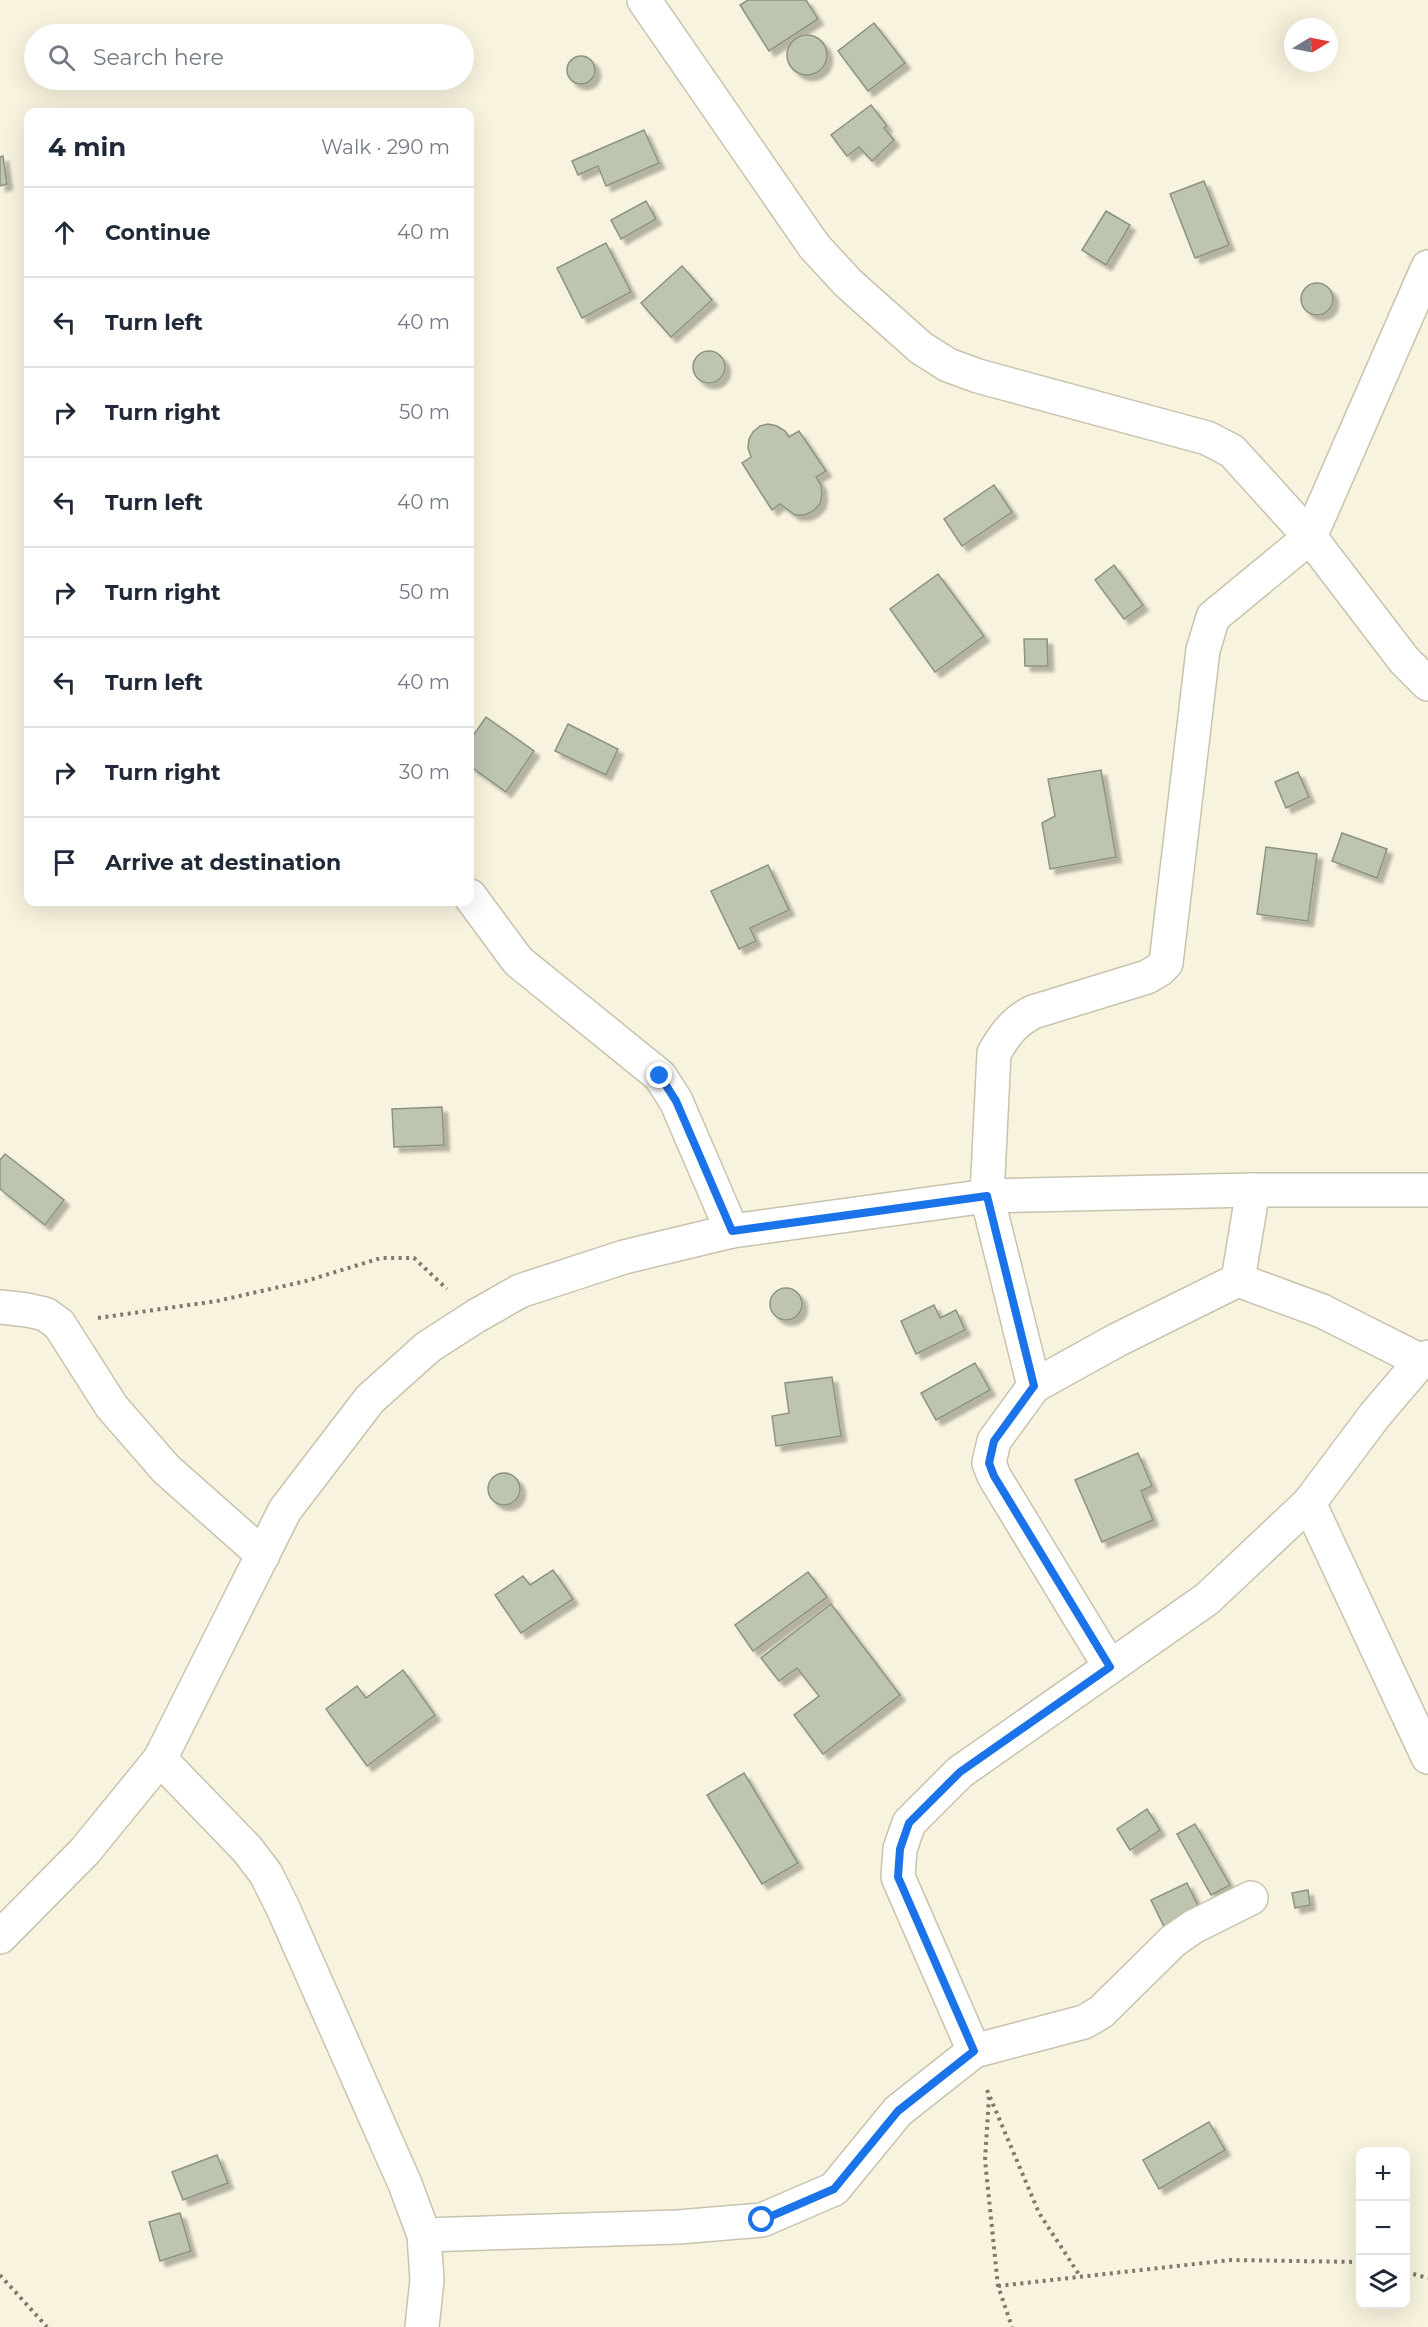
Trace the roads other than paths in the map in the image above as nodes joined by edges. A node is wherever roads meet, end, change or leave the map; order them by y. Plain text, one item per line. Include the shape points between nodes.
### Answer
1 (644, 0) edge
2 (1428, 267) edge
3 (1310, 537) junction
4 (1428, 684) edge
5 (474, 901) edge
6 (1253, 1190) junction
7 (1428, 1190) edge
8 (987, 1196) junction
9 (732, 1231) junction
10 (1238, 1280) junction
11 (0, 1307) edge
12 (1424, 1359) edge
13 (1034, 1386) junction
14 (1309, 1503) junction
15 (262, 1555) junction
16 (1110, 1667) junction
17 (1428, 1757) edge
18 (160, 1759) junction
19 (1251, 1898) dead end
20 (0, 1937) edge
21 (974, 2051) junction
22 (424, 2235) junction
23 (422, 2327) edge

1 - 3 street via 814,246 848,283 921,348 978,376 1207,438 1232,451
2 - 3 street
3 - 4 street via 1404,660
3 - 8 street via 1213,617 1203,650 1166,963 1147,977 1034,1012 1006,1032 994,1053
5 - 9 street via 518,961 660,1076 676,1101
6 - 7 street
6 - 8 street
6 - 10 street
8 - 9 street
8 - 13 street
9 - 15 street via 624,1257 520,1291 428,1347 370,1399 285,1510
10 - 12 street via 1322,1311
10 - 13 street
11 - 15 street via 45,1314 59,1324 112,1407 166,1469
12 - 14 street via 1375,1415
13 - 16 street via 994,1441 989,1463
14 - 16 street via 1207,1599
14 - 17 street
15 - 18 street
16 - 21 street via 960,1772 909,1823 900,1849 898,1877
18 - 20 street via 85,1851
18 - 22 street via 266,1874 405,2184
19 - 21 street via 1173,1941 1101,2012 1084,2022
21 - 22 street via 898,2111 834,2189 762,2220 678,2227
22 - 23 street via 427,2280

